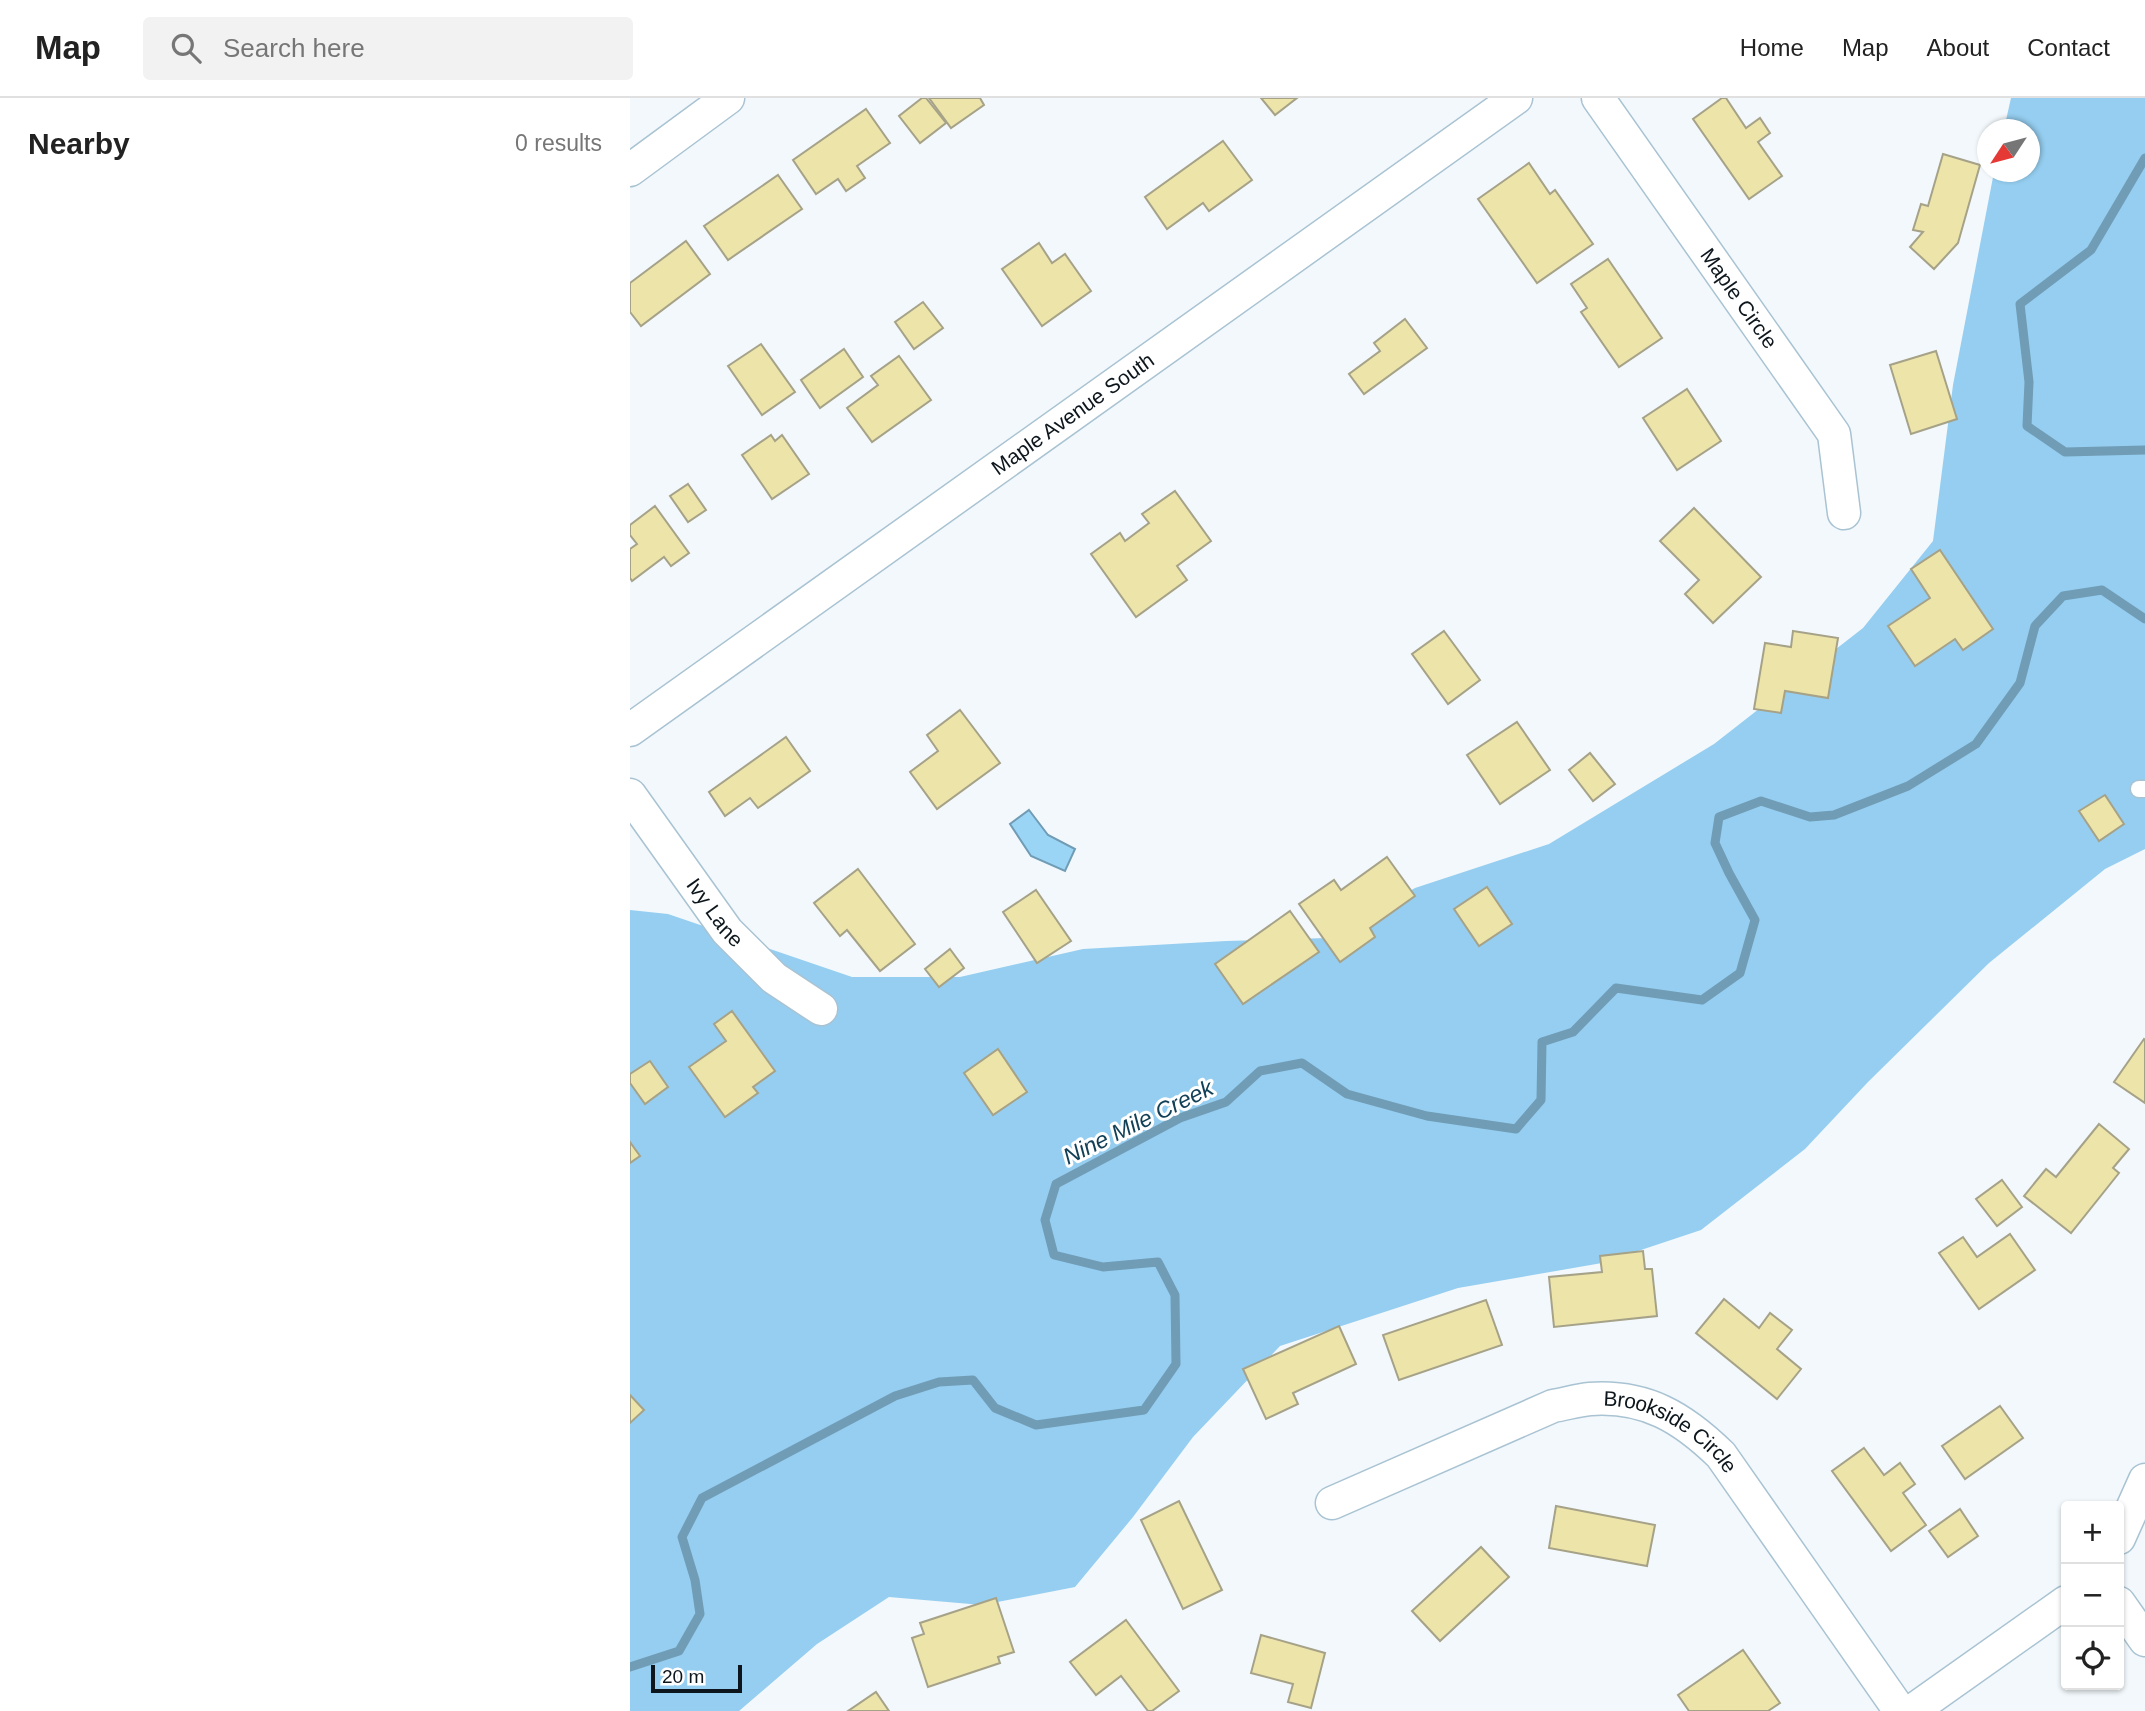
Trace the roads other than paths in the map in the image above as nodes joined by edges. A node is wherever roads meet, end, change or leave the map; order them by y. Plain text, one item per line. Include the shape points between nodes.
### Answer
1 (728, 98) edge
2 (1516, 98) edge
3 (1598, 98) edge
4 (630, 170) edge
5 (1843, 513) dead end
6 (630, 730) edge
7 (630, 795) edge
8 (821, 1009) dead end
9 (2145, 1480) edge
10 (1332, 1503) dead end
11 (2124, 1527) edge
12 (2061, 1606) edge
13 (2124, 1610) edge
14 (2145, 1640) edge
15 (1900, 1711) edge
16 (1912, 1711) edge

1 - 4 street
2 - 6 street, Maple Avenue South
3 - 5 street, Maple Circle via 1834,434
7 - 8 street, Ivy Lane via 727,931 774,978
9 - 11 street
10 - 15 street, Brookside Circle via 1553,1406 1590,1399 1626,1400 1663,1411 1696,1430 1721,1455
12 - 16 street
13 - 14 street

